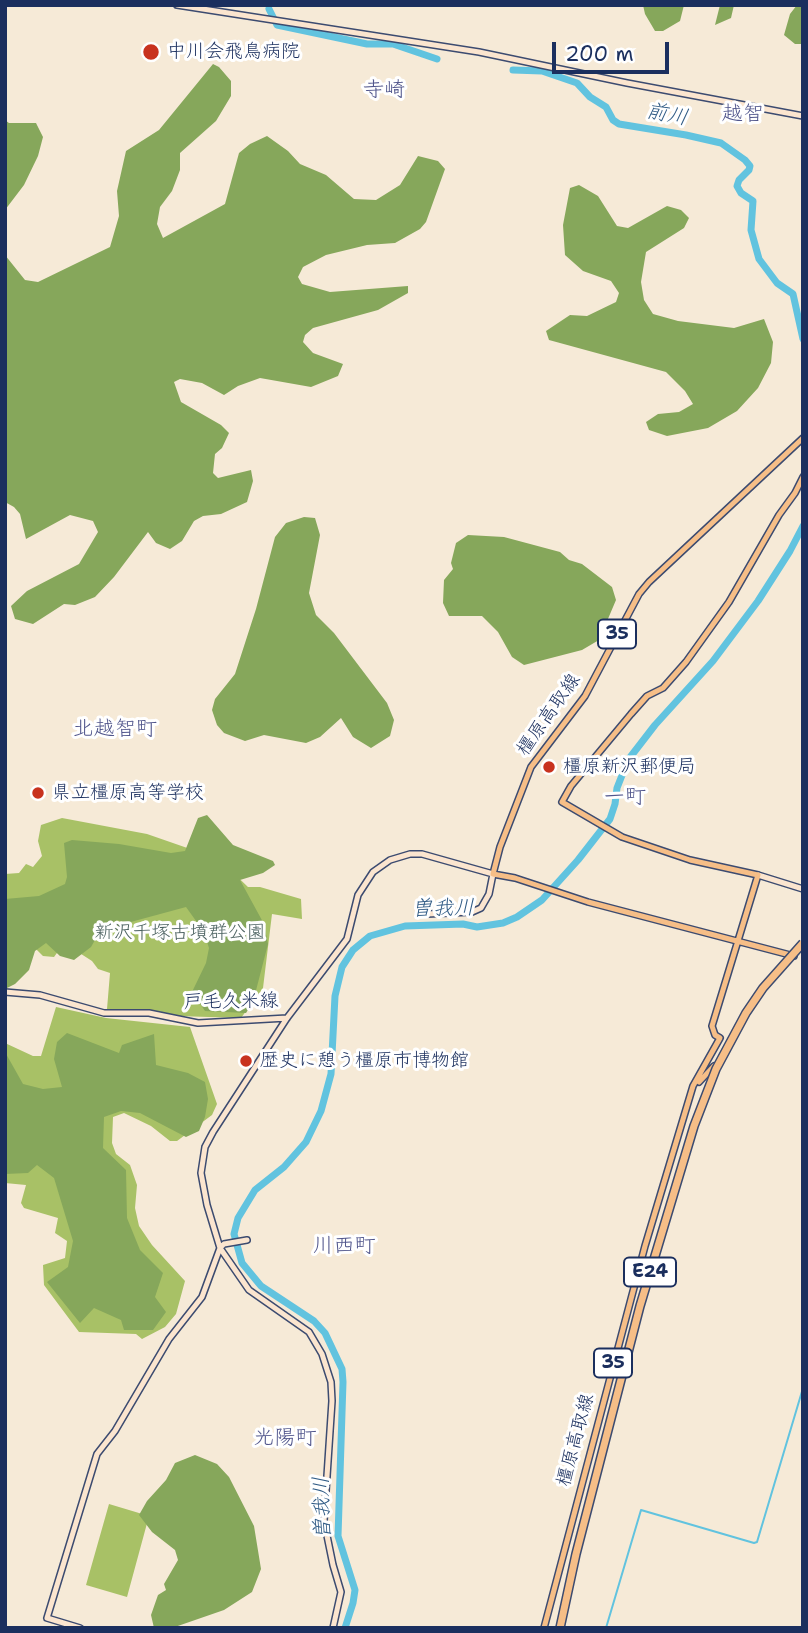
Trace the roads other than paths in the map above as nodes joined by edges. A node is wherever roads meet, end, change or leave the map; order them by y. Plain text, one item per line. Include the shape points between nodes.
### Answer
1 (177, 5) edge
2 (803, 117) edge
3 (803, 438) edge
4 (803, 477) edge
5 (493, 874) junction
6 (758, 875) junction
7 (803, 889) edge
8 (427, 914) dead end
9 (738, 940) junction
10 (803, 943) edge
11 (794, 956) dead end
12 (5, 992) edge
13 (287, 1018) junction
14 (714, 1066) dead end
15 (689, 1100) junction
16 (245, 1240) dead end
17 (222, 1246) junction
18 (80, 1628) edge
19 (332, 1628) edge
20 (544, 1628) edge
21 (560, 1628) edge

1 - 2 street via 479,52
3 - 5 main road, 橿原高取線 / 35 via 639,594 588,692 531,767
4 - 6 main road via 729,603 686,662 663,688 636,708 562,802 609,831 690,860
5 - 8 street via 481,908
5 - 9 main road
5 - 13 street, 戸毛久米線 via 422,854 402,856 380,866 360,889 347,939
6 - 7 street
6 - 9 main road, 橿原高取線 / 35
9 - 11 main road
9 - 15 main road, 橿原高取線 / 35 via 712,1026 720,1038
10 - 21 highway, E24, bridge via 763,988 741,1023 716,1069 694,1126 640,1306
12 - 13 street, 戸毛久米線 via 40,995 104,1013 149,1013 198,1023
13 - 17 street via 205,1147 201,1173
14 - 15 main road, 橿原高取線 / 35 via 697,1083
15 - 20 main road, 橿原高取線 / 35 via 645,1246
16 - 17 street
17 - 18 street via 202,1297 169,1339 97,1454 47,1618
17 - 19 street via 250,1290 309,1332 331,1382 324,1521 341,1592

